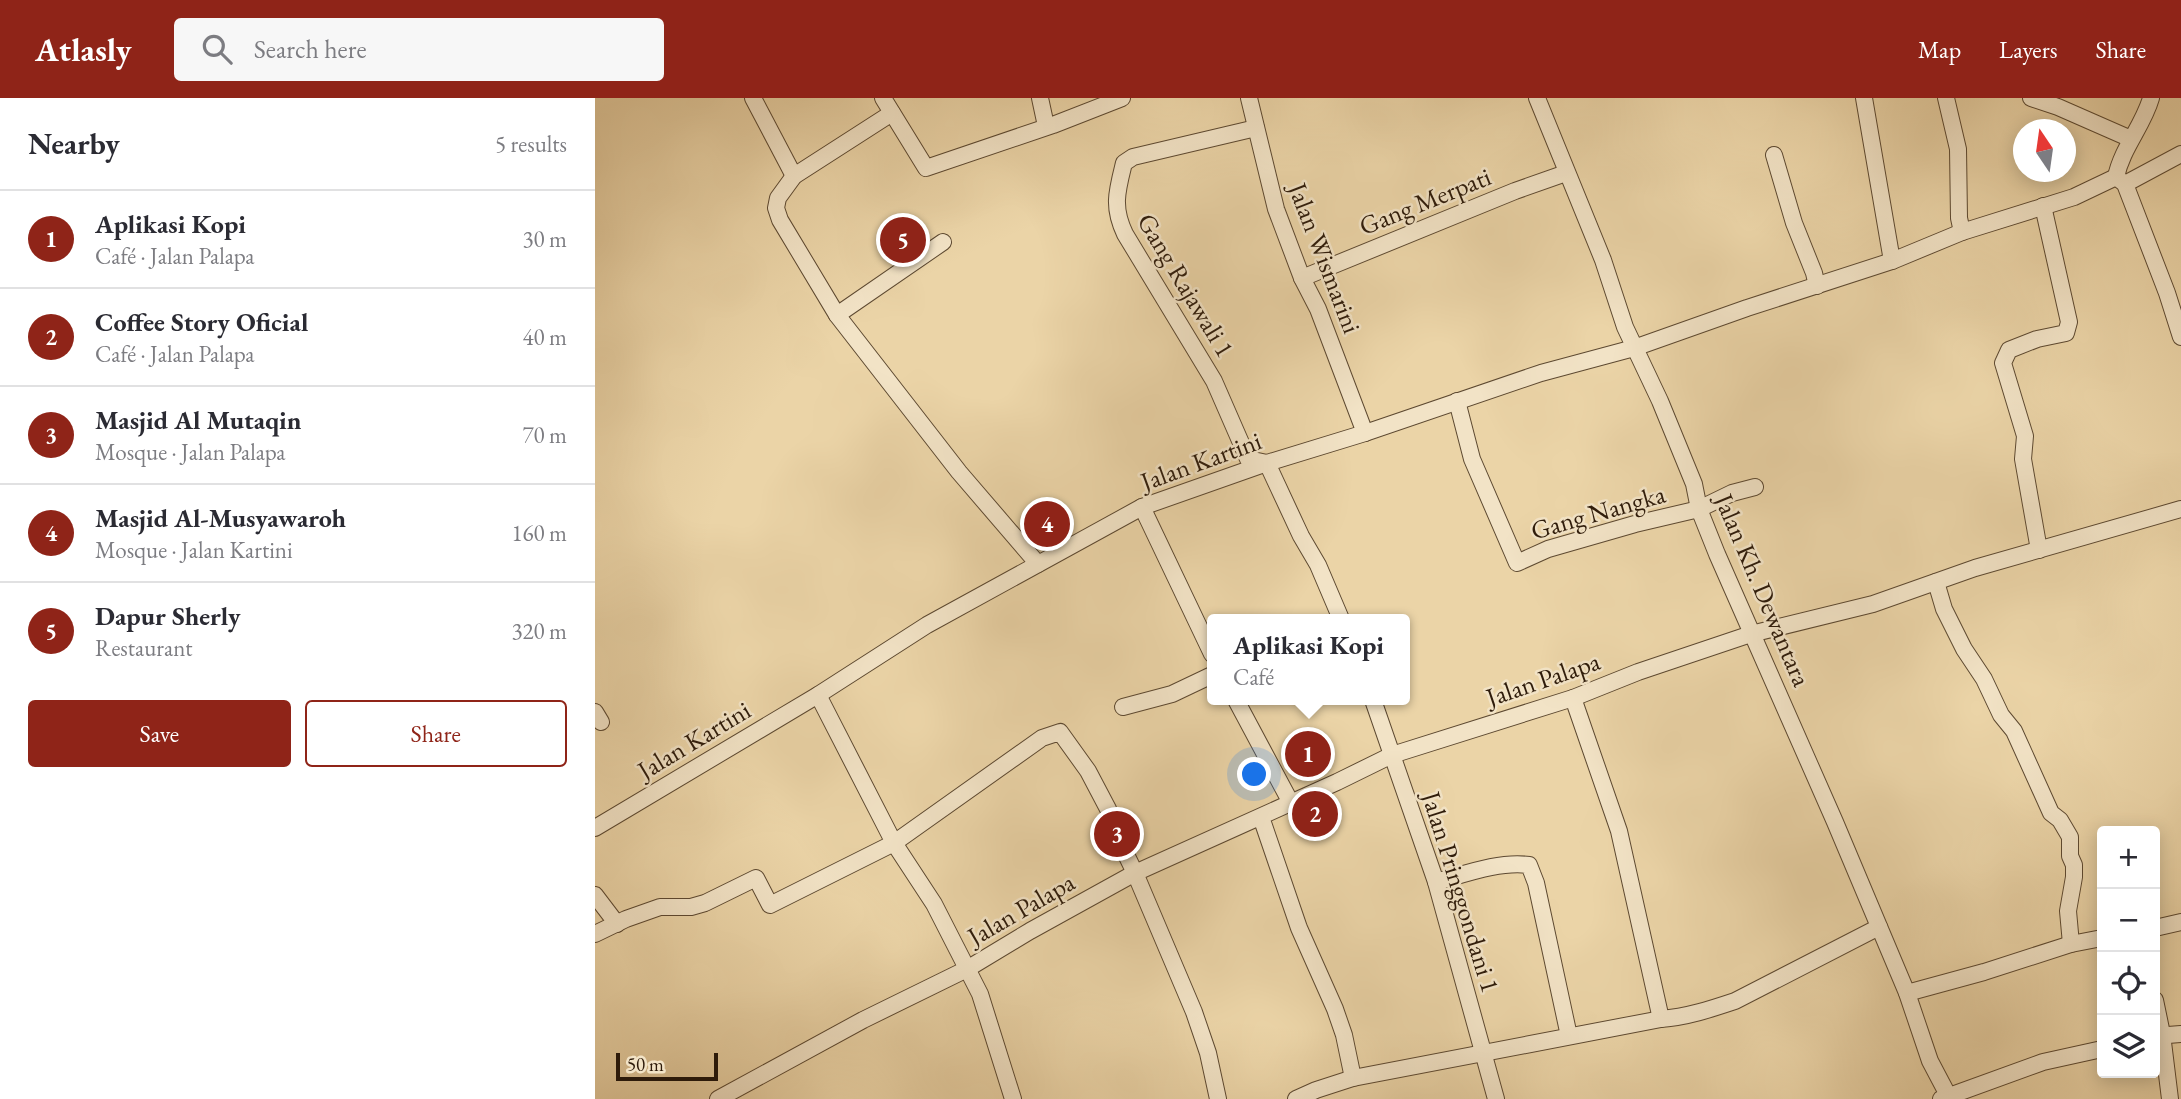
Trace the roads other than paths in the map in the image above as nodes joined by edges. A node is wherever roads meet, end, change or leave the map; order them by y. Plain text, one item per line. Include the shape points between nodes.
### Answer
1 (753, 98) edge
2 (883, 98) edge
3 (1040, 98) edge
4 (1122, 98) edge
5 (1249, 98) edge
6 (1537, 98) edge
7 (1864, 98) edge
8 (1946, 98) edge
9 (2031, 98) edge
10 (2151, 98) edge
11 (892, 113) junction
12 (1046, 127) junction
13 (1256, 128) junction
14 (2130, 139) junction
15 (2181, 154) edge
16 (1775, 155) dead end
17 (1566, 173) junction
18 (794, 176) junction
19 (2120, 181) junction
20 (2043, 206) junction
21 (1962, 232) junction
22 (943, 242) dead end
23 (1892, 261) junction
24 (1303, 278) junction
25 (1817, 286) junction
26 (837, 315) junction
27 (2181, 337) edge
28 (1634, 348) junction
29 (1457, 401) junction
30 (1366, 432) junction
31 (1267, 463) junction
32 (1755, 487) dead end
33 (1142, 507) junction
34 (1699, 509) junction
35 (2181, 509) edge
36 (2039, 550) junction
37 (1038, 564) junction
38 (1936, 582) junction
39 (1339, 614) edge
40 (1751, 634) junction
41 (1207, 644) edge
42 (1207, 678) edge
43 (818, 695) junction
44 (1573, 698) junction
45 (1239, 705) edge
46 (1375, 705) edge
47 (1123, 707) dead end
48 (1392, 755) junction
49 (1291, 803) junction
50 (1261, 817) junction
51 (595, 828) edge
52 (894, 843) junction
53 (1135, 873) junction
54 (1436, 882) junction
55 (595, 895) edge
56 (2181, 922) edge
57 (617, 924) junction
58 (1879, 927) junction
59 (2160, 927) edge
60 (595, 934) edge
61 (2097, 939) edge
62 (2071, 944) junction
63 (967, 969) junction
64 (1907, 993) junction
65 (1661, 1018) junction
66 (2181, 1034) edge
67 (2160, 1035) edge
68 (1569, 1036) junction
69 (2160, 1046) edge
70 (2097, 1050) edge
71 (1482, 1052) junction
72 (1353, 1078) junction
73 (1302, 1097) edge
74 (1946, 1098) edge
75 (718, 1099) edge
76 (1013, 1099) edge
77 (1218, 1099) edge
78 (1496, 1099) edge
79 (2170, 1099) edge

1 - 18 street
2 - 11 street
3 - 12 street
4 - 12 street
5 - 13 street, Jalan Wismarini
6 - 17 street, Jalan Kh. Dewantara
7 - 23 street
8 - 21 street via 1958,149
9 - 14 street
10 - 14 street
11 - 12 street via 926,168
11 - 18 street
13 - 24 street, Jalan Wismarini via 1276,209
13 - 31 street, Gang Rajawali 1 via 1133,157 1124,163 1116,198 1117,217 1125,234 1214,381 1248,459
14 - 19 street via 2118,168
15 - 19 street, Jalan Kartini
16 - 25 street
17 - 24 street, Gang Merpati
17 - 28 street, Jalan Kh. Dewantara
18 - 26 street via 776,208
19 - 20 street, Jalan Kartini
19 - 27 street
20 - 21 street, Jalan Kartini
20 - 36 street via 2069,328 2066,333 2009,350 2004,363 2025,436 2023,458
21 - 23 street, Jalan Kartini
22 - 26 street
23 - 25 street, Jalan Kartini
24 - 30 street, Jalan Wismarini
25 - 28 street, Jalan Kartini
26 - 37 street via 959,472
28 - 29 street, Jalan Kartini
28 - 34 street, Jalan Kh. Dewantara via 1694,484
29 - 30 street, Jalan Kartini
29 - 34 street, Gang Nangka via 1472,459 1517,563 1600,533
30 - 31 street, Jalan Kartini
31 - 33 street, Jalan Kartini
31 - 39 street
32 - 34 street
33 - 37 street, Jalan Kartini
33 - 41 street
34 - 40 street, Jalan Kh. Dewantara
35 - 36 street, Jalan Palapa
36 - 38 street, Jalan Palapa
37 - 43 street, Jalan Kartini via 926,625
38 - 40 street, Jalan Palapa via 1873,604
38 - 62 street via 1964,649 2014,732 2051,813 2070,837 2074,865 2068,911
40 - 44 street, Jalan Palapa
40 - 58 street, Jalan Kh. Dewantara
42 - 47 street via 1172,694
43 - 51 street, Jalan Kartini
43 - 52 street
44 - 48 street, Jalan Palapa
44 - 65 street via 1619,831
45 - 49 street
46 - 48 street, Jalan Pringgondani 1
48 - 49 street, Jalan Palapa
48 - 54 street, Jalan Pringgondani 1
49 - 50 street, Jalan Palapa
50 - 53 street, Jalan Palapa
50 - 72 street via 1299,928 1335,1009
52 - 53 street via 1042,738 1060,732 1088,771
52 - 57 street via 770,905 755,878 705,903 660,907
52 - 63 street via 934,904
53 - 63 street, Jalan Palapa
53 - 77 street via 1193,1012
54 - 68 street via 1500,866 1529,865
54 - 71 street, Jalan Pringgondani 1
55 - 57 street
56 - 59 street
57 - 60 street
58 - 64 street, Jalan Kh. Dewantara
58 - 65 street via 1735,1001 1678,1018
61 - 62 street
62 - 64 street
63 - 75 street, Jalan Palapa
63 - 76 street via 980,994
64 - 74 street, Jalan Kh. Dewantara
65 - 68 street
66 - 67 street
68 - 71 street
69 - 79 street
70 - 74 street via 2043,1062
71 - 72 street
71 - 78 street, Jalan Pringgondani 1
72 - 73 street

